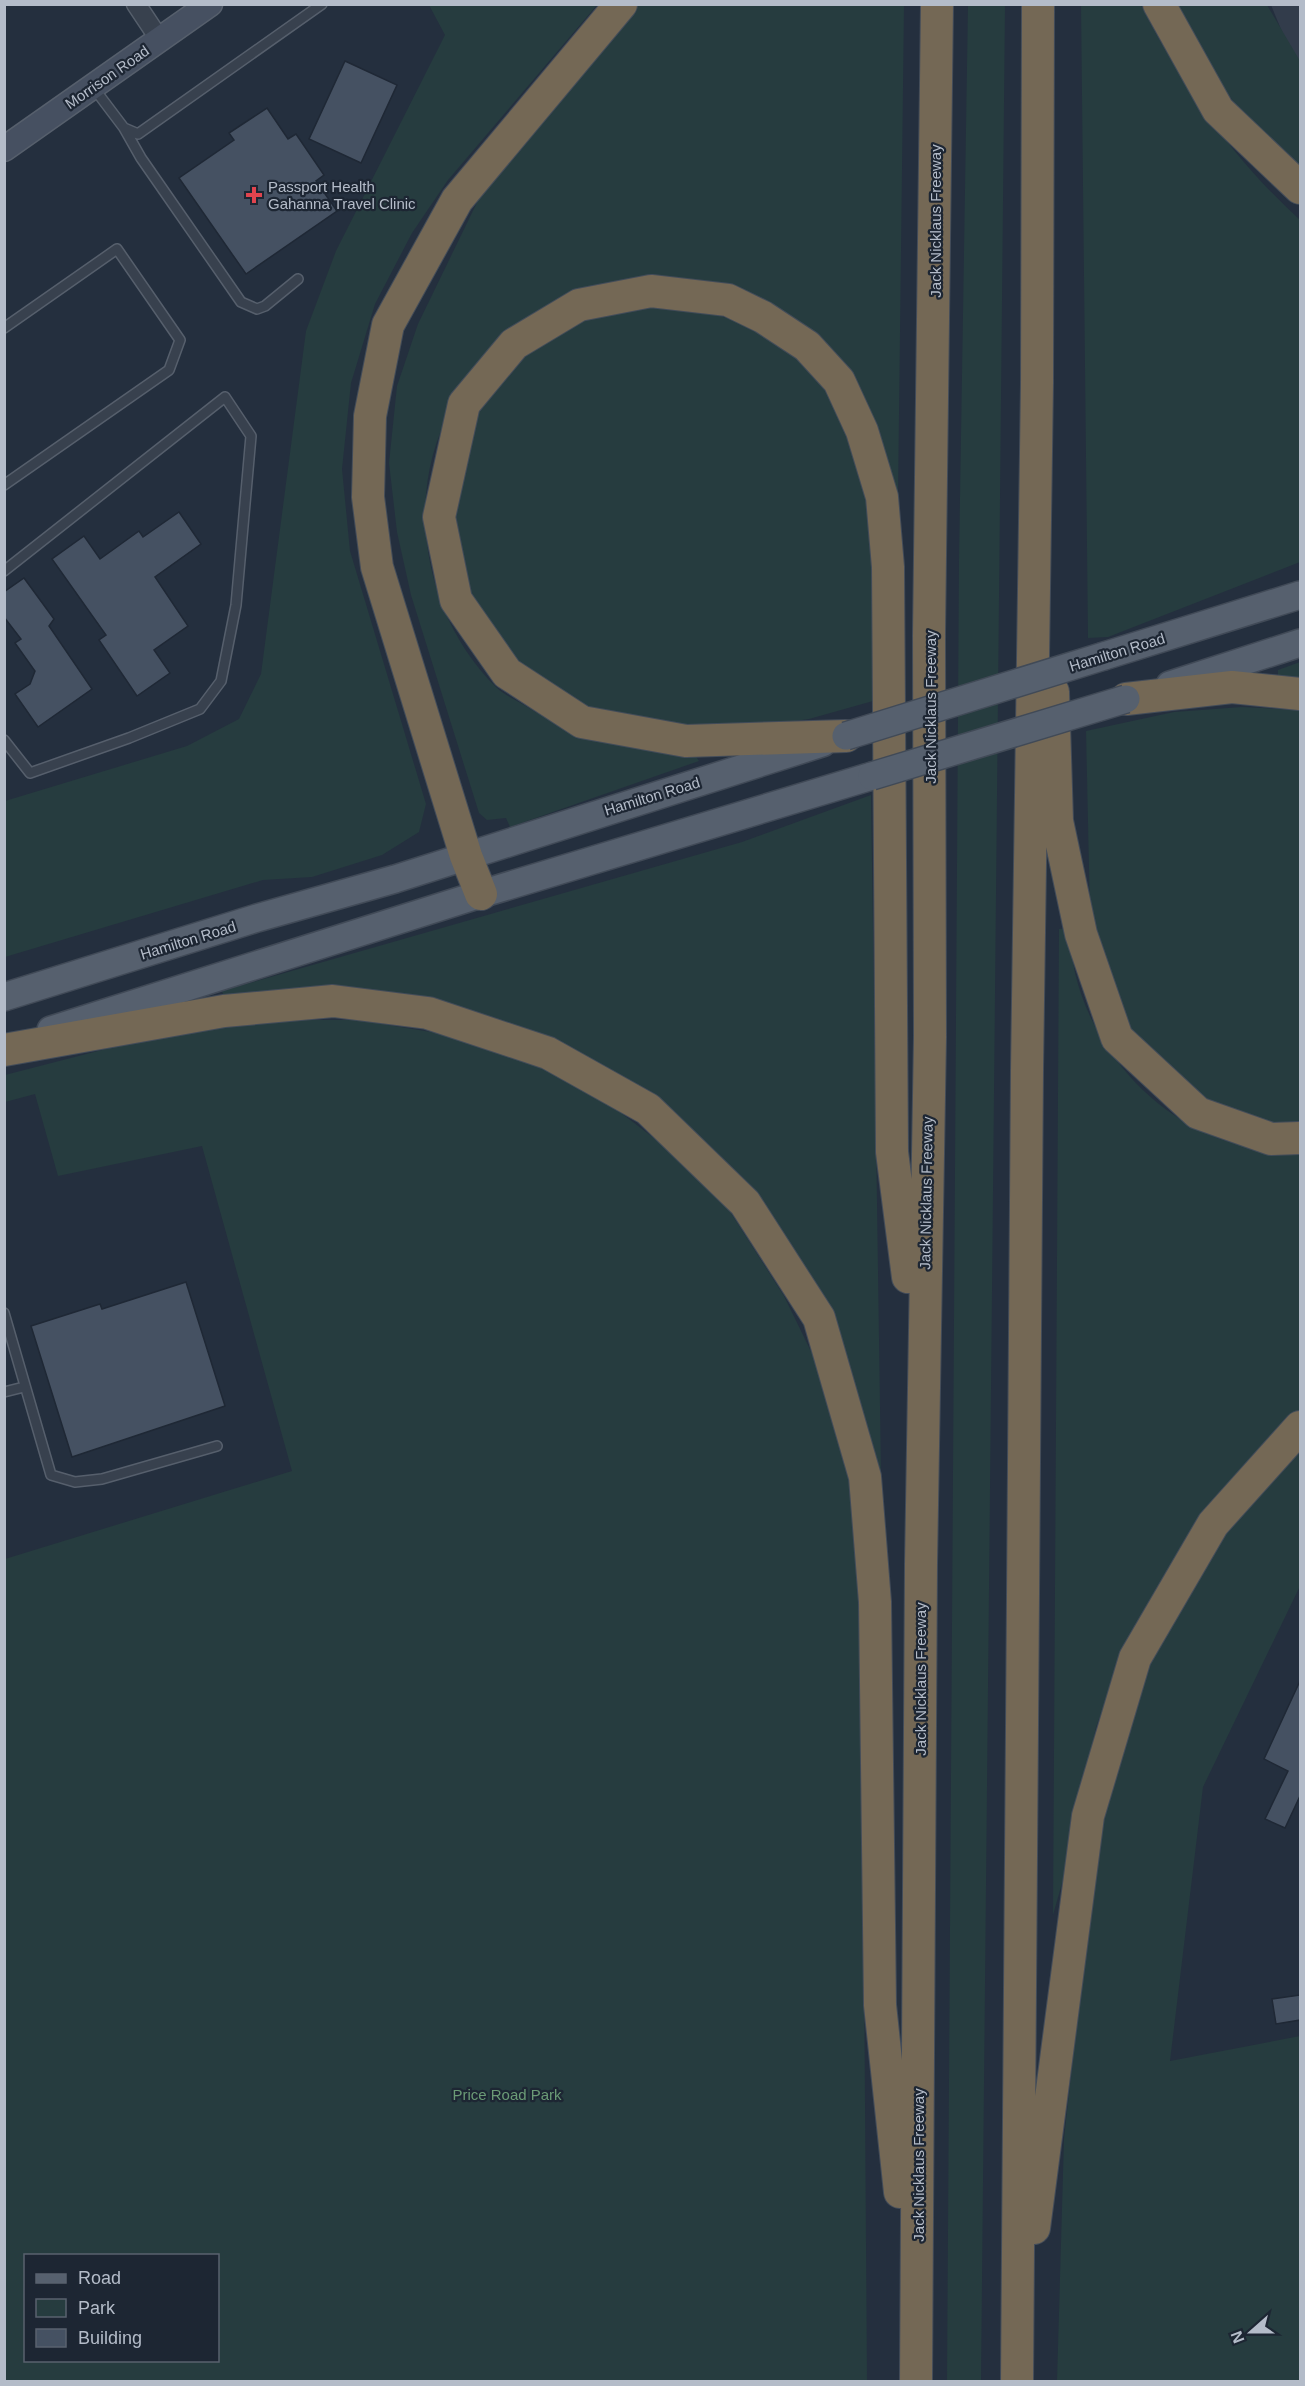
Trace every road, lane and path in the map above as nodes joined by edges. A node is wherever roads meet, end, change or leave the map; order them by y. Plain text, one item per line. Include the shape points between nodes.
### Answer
1 (136, 4) edge
2 (210, 4) edge
3 (322, 4) edge
4 (621, 4) edge
5 (937, 4) edge
6 (1038, 4) edge
7 (1159, 4) edge
8 (160, 40) junction
9 (93, 87) junction
10 (124, 128) junction
11 (4, 148) edge
12 (1036, 181) junction
13 (1300, 188) edge
14 (298, 279) dead end
15 (4, 328) edge
16 (4, 485) edge
17 (4, 571) edge
18 (1300, 595) edge
19 (1300, 644) edge
20 (1300, 694) edge
21 (1126, 699) junction
22 (846, 736) junction
23 (4, 740) edge
24 (466, 855) junction
25 (480, 894) junction
26 (4, 996) edge
27 (4, 1045) edge
28 (4, 1050) edge
29 (1300, 1138) edge
30 (4, 1313) edge
31 (24, 1387) junction
32 (923, 1387) junction
33 (4, 1392) edge
34 (1300, 1427) edge
35 (217, 1446) dead end
36 (1017, 2305) junction
37 (917, 2342) junction
38 (916, 2382) edge
39 (1017, 2382) edge

1 - 8 street
2 - 8 main road, Morrison Road
3 - 10 lane via 138,134
4 - 24 highway via 457,200 388,326 370,416 368,497 377,567
5 - 32 highway, Jack Nicklaus Freeway via 929,635 930,1037
6 - 12 highway
7 - 13 highway via 1218,110
8 - 9 main road, Morrison Road
9 - 10 lane
9 - 11 main road, Morrison Road
10 - 14 lane via 241,302 248,308 265,306
12 - 29 highway via 1057,821 1081,934 1117,1038 1198,1113 1271,1139
12 - 36 highway
15 - 16 lane via 117,249 180,340 169,370
17 - 23 lane via 225,398 251,436 236,605 221,681 200,709 30,773
18 - 22 main road, Hamilton Road, bridge
19 - 21 main road
20 - 21 highway via 1232,687
21 - 25 main road, bridge
22 - 24 main road, Hamilton Road
22 - 32 highway via 686,741 582,722 507,673 456,600 439,517 464,404 514,344 579,305 651,291 728,300 807,346 839,381 862,430 882,496 888,567 892,1152
24 - 25 highway
24 - 26 main road, Hamilton Road
25 - 27 main road
28 - 37 highway via 224,1011 322,1002 428,1013 548,1053 648,1109 745,1203 819,1318 865,1477 875,1602 880,2005
30 - 31 lane
31 - 33 lane
31 - 35 lane via 51,1475 75,1482 102,1479
32 - 37 highway, Jack Nicklaus Freeway
34 - 36 highway via 1213,1524 1135,1658 1088,1816 1036,2222
36 - 39 highway
37 - 38 highway, Jack Nicklaus Freeway

